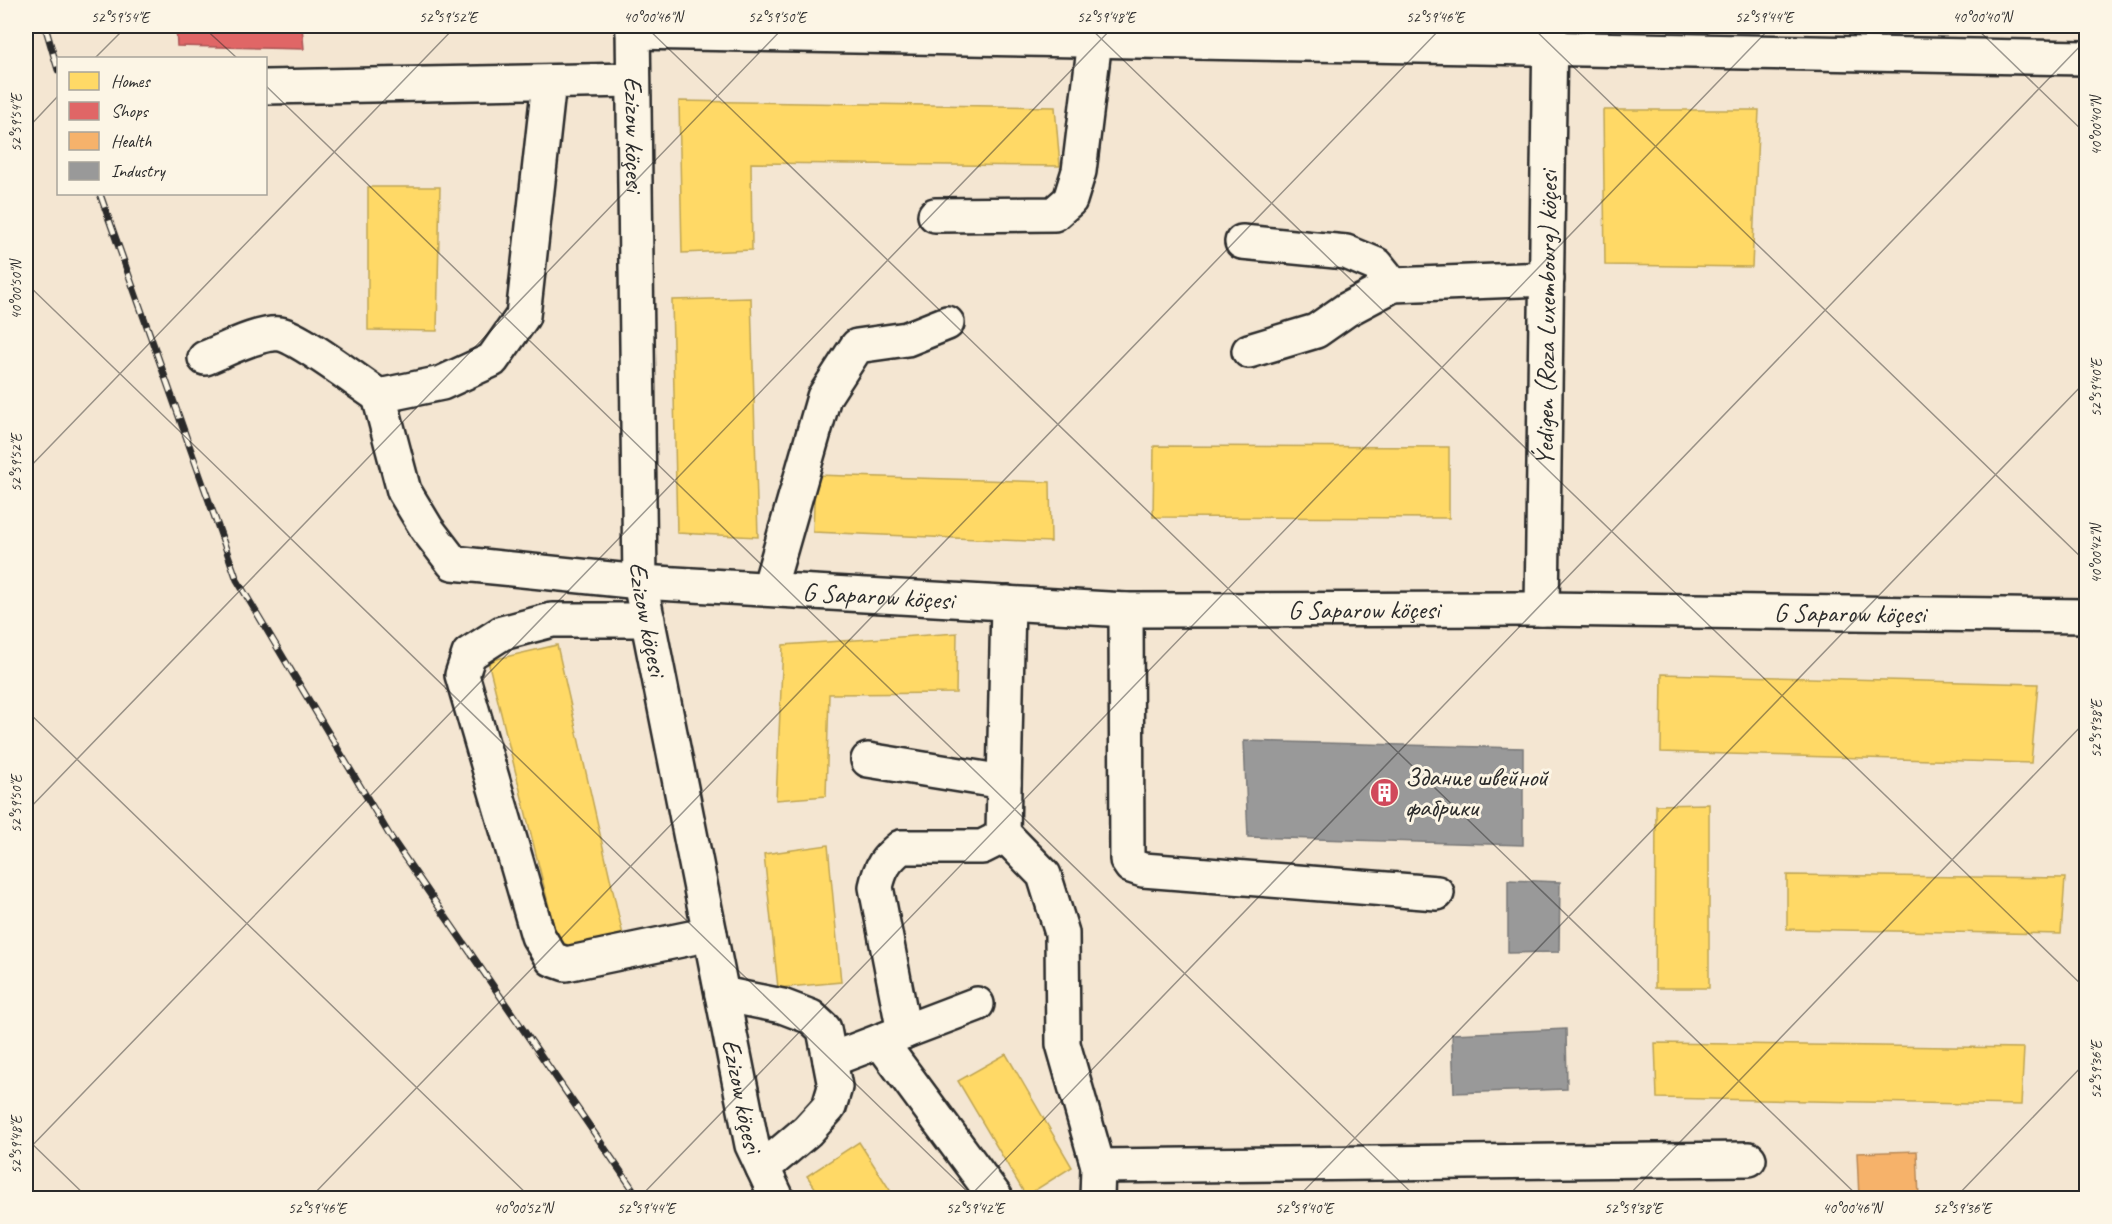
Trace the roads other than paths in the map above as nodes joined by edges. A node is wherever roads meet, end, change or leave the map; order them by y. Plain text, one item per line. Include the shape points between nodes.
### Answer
1 (633, 29) edge
2 (904, 31) edge
3 (1550, 36) edge
4 (1095, 40) junction
5 (2086, 58) edge
6 (633, 80) junction
7 (549, 82) junction
8 (267, 87) edge
9 (935, 215) dead end
10 (1242, 242) dead end
11 (1547, 279) junction
12 (1393, 285) junction
13 (947, 323) dead end
14 (1249, 351) dead end
15 (204, 358) dead end
16 (379, 396) junction
17 (640, 582) junction
18 (769, 589) junction
19 (1008, 603) junction
20 (1542, 609) junction
21 (1126, 610) junction
22 (2086, 616) edge
23 (648, 620) junction
24 (868, 760) dead end
25 (1004, 782) junction
26 (1003, 832) junction
27 (1437, 893) dead end
28 (710, 934) junction
29 (722, 994) junction
30 (977, 1004) dead end
31 (892, 1037) junction
32 (830, 1060) junction
33 (1749, 1159) dead end
34 (1098, 1166) junction
35 (763, 1168) junction
36 (777, 1198) edge
37 (996, 1198) edge
38 (1097, 1198) edge

1 - 2 street
1 - 6 street, Ezizow köçesi
2 - 4 street
3 - 4 street
3 - 5 street
3 - 11 street, Ýedigen (Roza Luxembourg) köçesi
4 - 9 street via 1079,171 1070,200 1054,214
6 - 7 street
6 - 17 street, Ezizow köçesi
7 - 8 street
7 - 16 street via 523,316 492,360 442,383
10 - 12 street via 1346,252 1377,265
11 - 12 street
11 - 20 street, Ýedigen (Roza Luxembourg) köçesi
12 - 14 street via 1316,331
13 - 18 street via 907,339 857,346 824,397
15 - 16 street via 261,336 280,334 313,351
16 - 17 street, G Saparow köçesi via 404,491 453,563
17 - 18 street, G Saparow köçesi
17 - 23 street, Ezizow köçesi
18 - 19 street, G Saparow köçesi
19 - 21 street, G Saparow köçesi
19 - 25 street
20 - 21 street, G Saparow köçesi
20 - 22 street, G Saparow köçesi
21 - 27 street via 1127,860 1131,866
23 - 28 street, Ezizow köçesi
23 - 28 street via 552,620 502,633 469,654 462,675 538,936 552,959 566,964
24 - 25 street
25 - 26 street
26 - 31 street via 982,847 901,847 880,870 876,887
26 - 34 street via 1044,874 1062,933 1063,1044
28 - 29 street, Ezizow köçesi
29 - 32 street via 782,1006 811,1017 824,1029
29 - 35 street, Ezizow köçesi via 752,1145
30 - 31 street
31 - 32 street
31 - 37 street
32 - 35 street via 835,1087 829,1107
33 - 34 street
34 - 38 street
35 - 36 street, Ezizow köçesi

